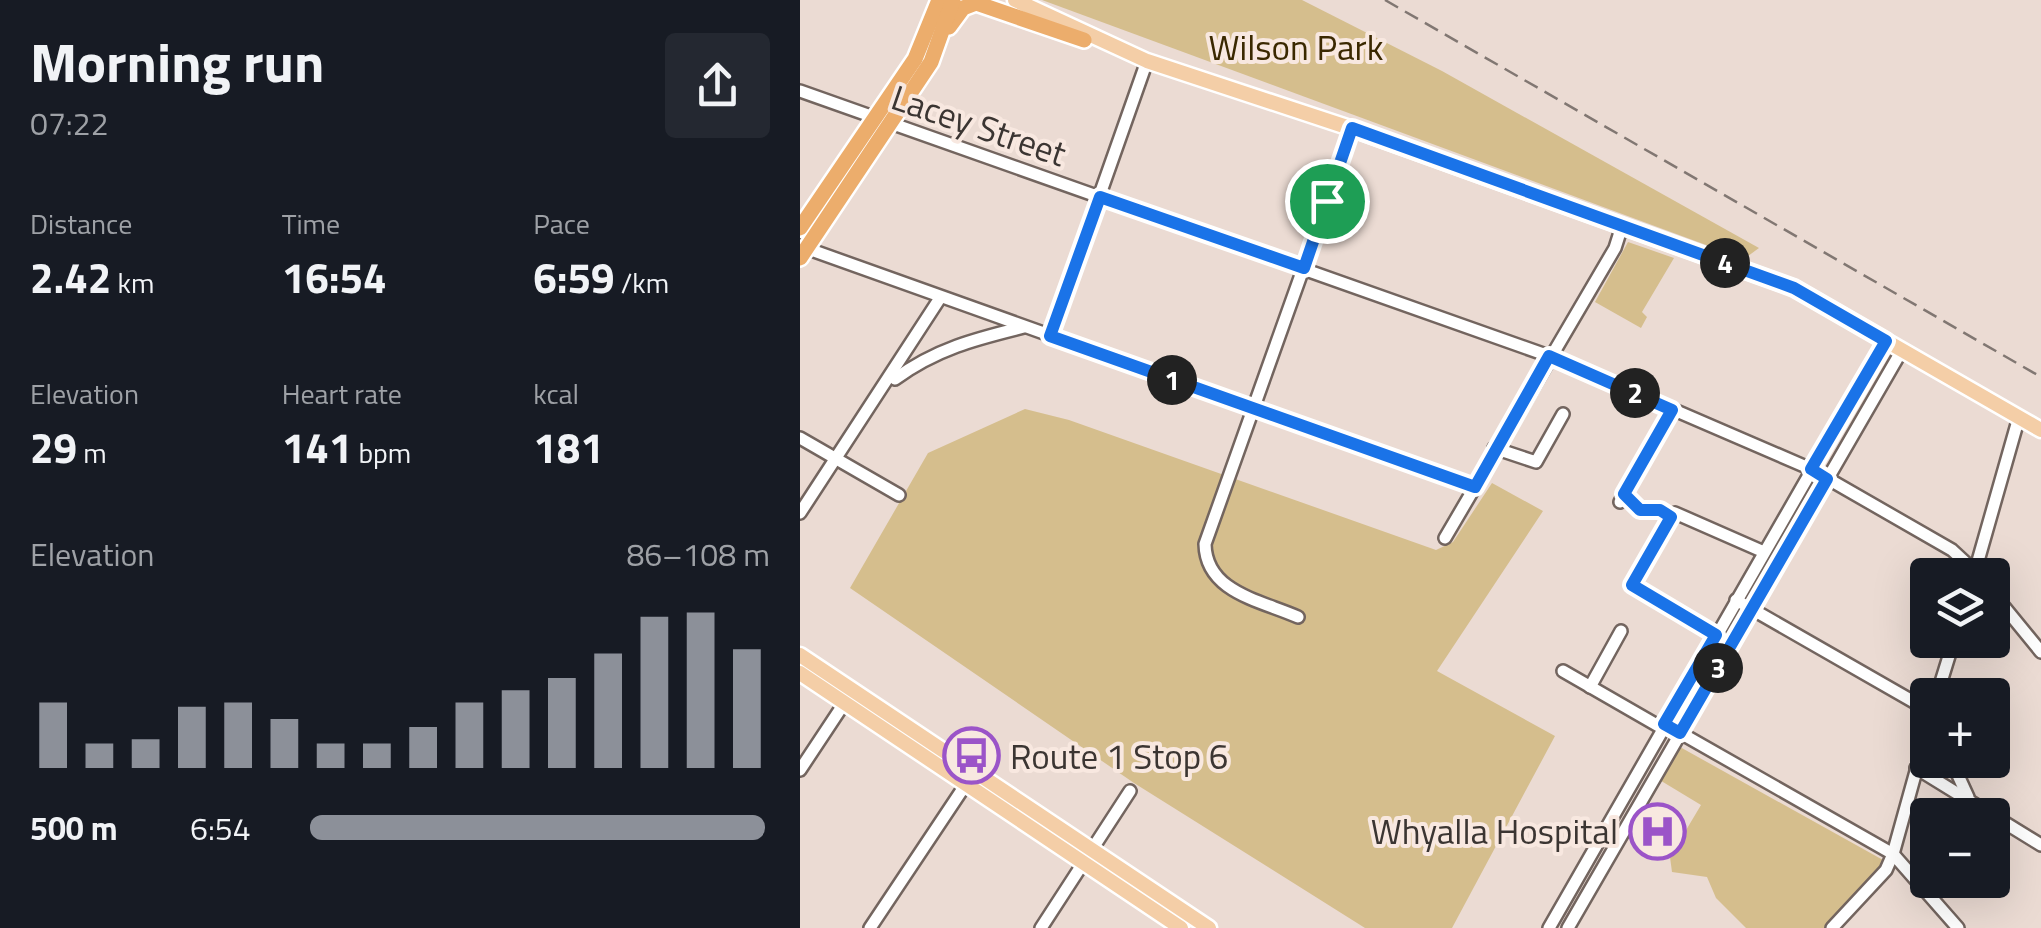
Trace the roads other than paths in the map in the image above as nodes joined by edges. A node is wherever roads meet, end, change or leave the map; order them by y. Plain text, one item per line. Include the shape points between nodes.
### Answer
1 (936, 0) edge
2 (953, 0) edge
3 (982, 0) edge
4 (1017, 0) edge
5 (943, 35) junction
6 (1084, 40) junction
7 (1114, 48) junction
8 (1147, 61) junction
9 (800, 91) edge
10 (874, 117) junction
11 (892, 123) junction
12 (1352, 128) junction
13 (1100, 197) junction
14 (1622, 226) junction
15 (800, 228) edge
16 (802, 251) edge
17 (1304, 268) junction
18 (940, 298) junction
19 (1024, 328) junction
20 (1050, 336) junction
21 (1886, 341) junction
22 (1902, 350) junction
23 (1549, 356) junction
24 (888, 384) junction
25 (1256, 410) junction
26 (1672, 410) junction
27 (1563, 414) dead end
28 (2018, 417) junction
29 (2041, 430) edge
30 (800, 438) edge
31 (1494, 448) junction
32 (834, 461) junction
33 (1811, 469) junction
34 (1827, 479) junction
35 (1475, 487) junction
36 (900, 495) dead end
37 (800, 513) edge
38 (1671, 517) junction
39 (1445, 538) dead end
40 (1764, 552) junction
41 (1960, 558) edge
42 (1980, 558) edge
43 (1736, 600) junction
44 (1754, 609) junction
45 (2010, 614) edge
46 (1298, 616) dead end
47 (1621, 631) dead end
48 (1716, 635) junction
49 (2041, 652) edge
50 (800, 655) edge
51 (1563, 671) dead end
52 (800, 672) edge
53 (1590, 686) junction
54 (848, 696) junction
55 (1910, 700) edge
56 (1663, 726) junction
57 (1680, 733) junction
58 (800, 770) edge
59 (970, 778) junction
60 (1913, 778) edge
61 (1933, 778) edge
62 (1959, 778) edge
63 (1130, 792) dead end
64 (1968, 798) joint
65 (2010, 825) edge
66 (2041, 845) edge
67 (1893, 854) junction
68 (1088, 857) junction
69 (870, 928) edge
70 (1042, 928) edge
71 (1181, 928) edge
72 (1209, 928) edge
73 (1550, 928) edge
74 (1568, 928) edge
75 (1832, 928) edge
76 (1958, 928) edge

1 - 10 highway via 920,50
2 - 5 highway
3 - 6 main road
4 - 7 main road
5 - 6 highway via 976,3
5 - 11 highway
6 - 7 main road
7 - 8 main road
8 - 12 main road
8 - 13 street
9 - 10 street, Lacey Street
10 - 11 street, Lacey Street
10 - 15 highway
11 - 13 street, Lacey Street
11 - 16 highway
12 - 14 main road
12 - 17 street
13 - 17 street, Lacey Street
13 - 20 street
14 - 21 main road via 1794,288
14 - 23 street
16 - 18 street
17 - 23 street, Lacey Street
17 - 25 street
18 - 19 street
18 - 24 street
19 - 20 street
19 - 24 street via 957,342
20 - 25 street
21 - 22 main road
21 - 33 street
22 - 28 main road
22 - 34 street
23 - 26 street, Lacey Street
23 - 31 street
24 - 32 street
25 - 35 street
25 - 46 street via 1205,544 1208,570 1218,582
26 - 33 street, Lacey Street
26 - 38 street via 1622,498
27 - 31 street via 1536,462
28 - 29 main road
28 - 42 street
30 - 32 street
31 - 35 street
32 - 36 street
32 - 37 street
33 - 34 street, Lacey Street
33 - 40 street
34 - 41 street, Lacey Street
34 - 44 street
35 - 39 street
38 - 40 street via 1675,513
38 - 48 street via 1632,585
40 - 43 street
43 - 44 street
43 - 48 street
44 - 55 street
44 - 57 street
45 - 49 street
47 - 53 street
48 - 56 street
50 - 54 main road
51 - 53 street
52 - 54 main road
53 - 56 street
54 - 58 street
54 - 59 main road
56 - 57 street
56 - 73 street
57 - 67 street
57 - 74 street
59 - 68 main road
59 - 69 street
60 - 67 street
61 - 64 street
62 - 64 street
63 - 68 street
65 - 66 street
67 - 75 street
67 - 76 street
68 - 70 street
68 - 71 main road
68 - 72 main road

